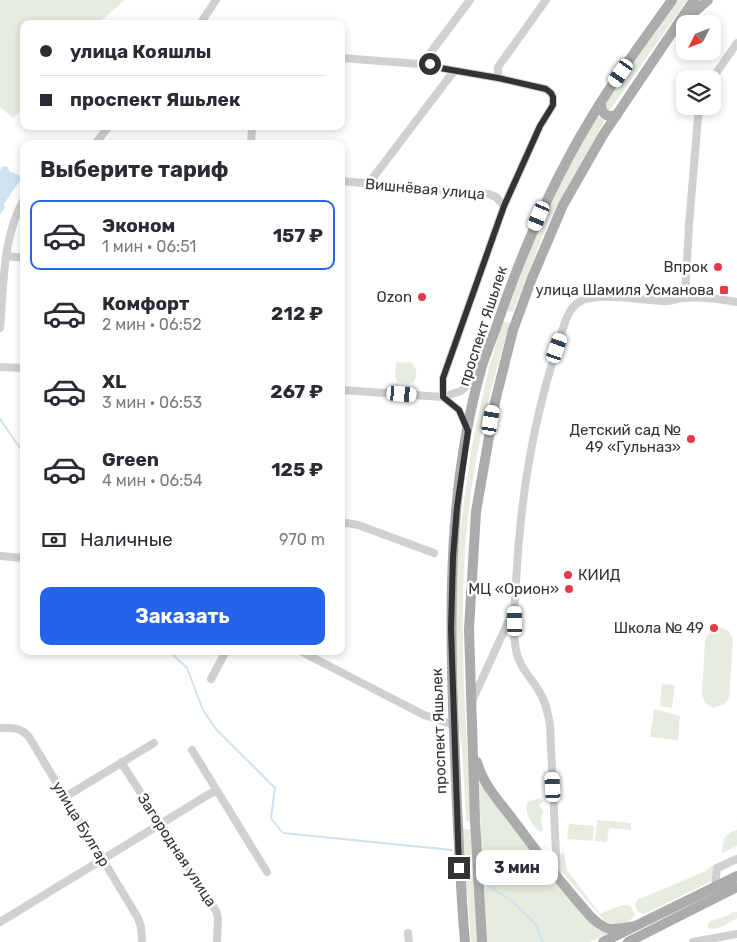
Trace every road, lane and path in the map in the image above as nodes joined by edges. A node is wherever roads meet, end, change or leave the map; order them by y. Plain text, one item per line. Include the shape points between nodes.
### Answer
1 (216, 0) edge
2 (470, 0) edge
3 (546, 0) edge
4 (672, 0) edge
5 (694, 0) edge
6 (708, 0) edge
7 (203, 20) edge
8 (670, 34) junction
9 (737, 43) edge
10 (345, 58) edge
11 (420, 64) dead end
12 (718, 70) edge
13 (454, 71) junction
14 (498, 78) junction
15 (601, 102) junction
16 (617, 115) junction
17 (697, 115) edge
18 (106, 130) edge
19 (98, 140) edge
20 (345, 181) edge
21 (369, 183) junction
22 (504, 206) junction
23 (20, 208) edge
24 (6, 256) junction
25 (20, 258) edge
26 (685, 297) junction
27 (737, 302) edge
28 (498, 322) junction
29 (0, 328) edge
30 (513, 330) junction
31 (482, 366) junction
32 (0, 367) edge
33 (20, 368) edge
34 (345, 390) edge
35 (443, 397) junction
36 (468, 431) junction
37 (345, 523) edge
38 (434, 553) dead end
39 (0, 556) edge
40 (20, 558) edge
41 (515, 608) junction
42 (224, 655) edge
43 (308, 655) edge
44 (211, 679) dead end
45 (471, 702) junction
46 (454, 725) junction
47 (0, 728) edge
48 (154, 743) dead end
49 (474, 747) junction
50 (192, 750) dead end
51 (121, 762) junction
52 (216, 790) junction
53 (65, 798) junction
54 (456, 817) junction
55 (475, 820) junction
56 (159, 823) junction
57 (102, 859) junction
58 (737, 859) edge
59 (267, 872) dead end
60 (557, 876) junction
61 (737, 876) edge
62 (715, 887) junction
63 (737, 887) edge
64 (0, 922) edge
65 (635, 926) junction
66 (408, 933) dead end
67 (737, 934) edge
68 (142, 942) edge
69 (216, 942) edge
70 (409, 942) edge
71 (465, 942) edge
72 (482, 942) edge
73 (603, 942) edge
74 (628, 942) edge
75 (693, 942) edge

1 - 7 street
2 - 13 street via 428,56 434,67
3 - 14 street via 498,67
4 - 15 main road, проспект Яшьлек
5 - 8 main road, проспект Яшьлек
6 - 8 main road
8 - 16 main road, проспект Яшьлек
9 - 12 street
10 - 11 street
13 - 14 street
13 - 21 street
14 - 22 street via 546,89 553,97 553,105 540,126
15 - 16 main road via 601,111 606,116
15 - 28 main road, проспект Яшьлек via 547,198
16 - 30 main road, проспект Яшьлек via 564,204
17 - 26 street
18 - 19 street
20 - 21 street, Вишнёвая улица
21 - 22 street, Вишнёвая улица via 489,194
22 - 35 street via 443,378
23 - 24 street via 10,229
24 - 25 street
24 - 29 street
26 - 27 street
26 - 41 street via 668,301 588,298 577,303 567,316 542,398 527,476
28 - 30 main road via 508,315
28 - 31 main road, проспект Яшьлек
30 - 45 main road, проспект Яшьлек via 495,402 476,512 469,628
31 - 35 street via 472,382
31 - 36 main road, проспект Яшьлек
32 - 33 street
34 - 35 street
35 - 36 street via 459,410
36 - 46 main road, проспект Яшьлек via 453,557
37 - 38 street
39 - 40 street
41 - 45 street
41 - 60 street via 518,657 540,692 550,725
42 - 44 street
43 - 46 street via 424,716
45 - 49 main road, проспект Яшьлек
46 - 54 main road, проспект Яшьлек
47 - 53 street, улица Булгар via 18,728 25,732
48 - 51 street
49 - 55 main road, проспект Яшьлек
49 - 60 main road via 480,774 487,785
50 - 52 street
51 - 53 street
51 - 56 street, Загородная улица
52 - 56 street
52 - 59 street
53 - 57 street, улица Булгар
54 - 55 main road via 468,826
54 - 71 main road, проспект Яшьлек
55 - 72 main road, проспект Яшьлек
56 - 57 street
56 - 69 street, Загородная улица via 216,912
57 - 64 street
57 - 68 street, улица Булгар via 138,918
58 - 62 street via 717,868
60 - 65 main road via 600,926 614,930
61 - 62 main road
62 - 65 main road
63 - 74 main road
65 - 73 main road
66 - 70 street
67 - 75 street

